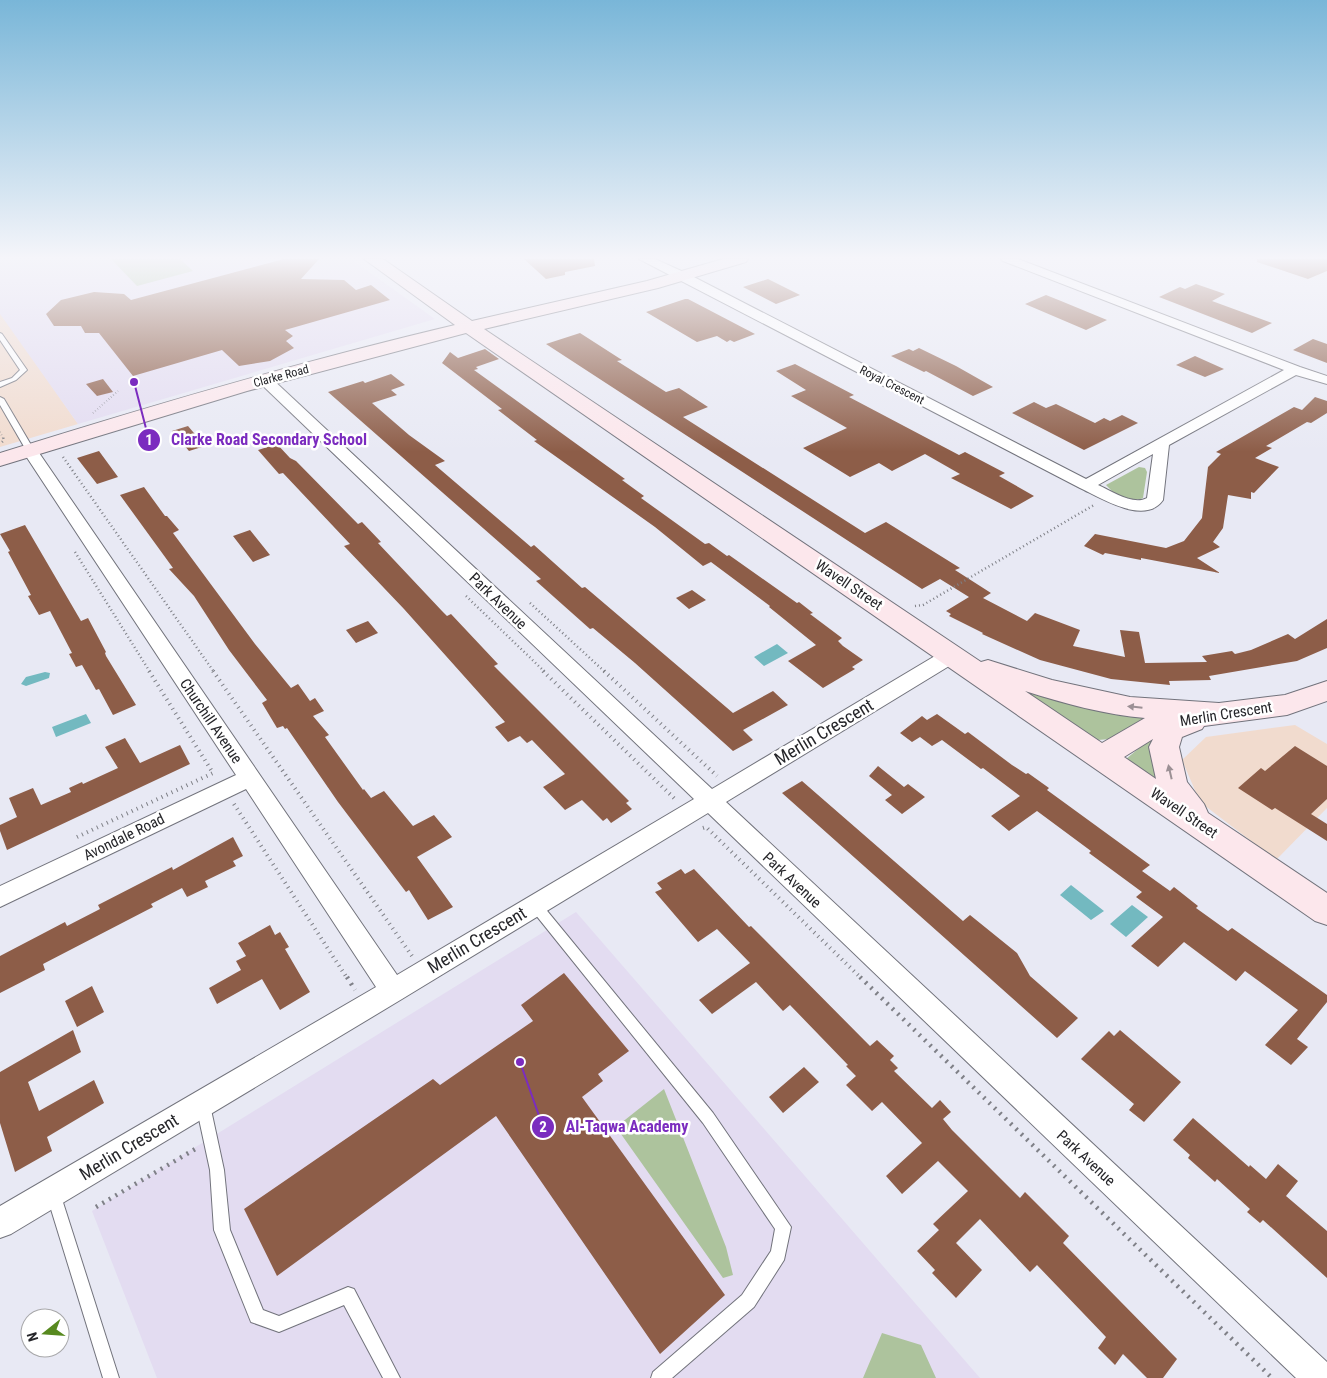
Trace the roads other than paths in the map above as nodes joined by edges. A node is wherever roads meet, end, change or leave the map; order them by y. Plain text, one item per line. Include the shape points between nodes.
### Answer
1 (464, 323) edge
2 (485, 323) edge
3 (773, 323) edge
4 (1174, 323) edge
5 (469, 327) junction
6 (0, 336) edge
7 (1295, 370) junction
8 (265, 380) junction
9 (1327, 380) edge
10 (0, 384) edge
11 (0, 399) edge
12 (1162, 443) junction
13 (30, 450) junction
14 (0, 460) edge
15 (1086, 486) junction
16 (952, 655) junction
17 (1327, 691) edge
18 (1219, 713) junction
19 (1102, 757) junction
20 (249, 778) junction
21 (708, 801) junction
22 (1205, 827) junction
23 (0, 897) edge
24 (536, 905) junction
25 (1327, 911) edge
26 (393, 991) junction
27 (203, 1103) junction
28 (53, 1192) junction
29 (0, 1223) edge
30 (111, 1378) edge
31 (392, 1378) edge
32 (659, 1378) edge
33 (1320, 1378) edge

1 - 5 street, Wavell Street
2 - 5 street, Clarke Road
3 - 15 street, Royal Crescent
4 - 7 street
5 - 8 street, Clarke Road
5 - 16 street, Wavell Street
6 - 10 lane via 24,370
7 - 9 street
7 - 12 street
8 - 13 street, Clarke Road
8 - 21 street, Park Avenue
11 - 13 lane
12 - 15 street
12 - 15 street, Royal Crescent via 1155,500 1145,506 1126,504
13 - 14 street, Clarke Road
13 - 20 street, Churchill Avenue
18 -> 16 street via 1130,708 1050,689
16 - 19 street, Wavell Street
16 - 21 street, Merlin Crescent
17 - 18 street, Merlin Crescent via 1287,705
18 - 19 street, Merlin Crescent via 1149,727
22 -> 18 street via 1173,786 1164,747 1170,730
19 - 22 street, Wavell Street
20 - 23 street, Avondale Road
20 - 26 street, Churchill Avenue
21 - 24 street, Merlin Crescent
21 - 33 street, Park Avenue
22 - 25 street, Wavell Street
24 - 26 street, Merlin Crescent
24 - 32 lane via 708,1118 782,1228 778,1254 748,1301
26 - 27 street, Merlin Crescent
27 - 28 street, Merlin Crescent
27 - 31 lane via 217,1170 222,1230 257,1316 280,1324 348,1294
28 - 29 street, Merlin Crescent
28 - 30 lane

